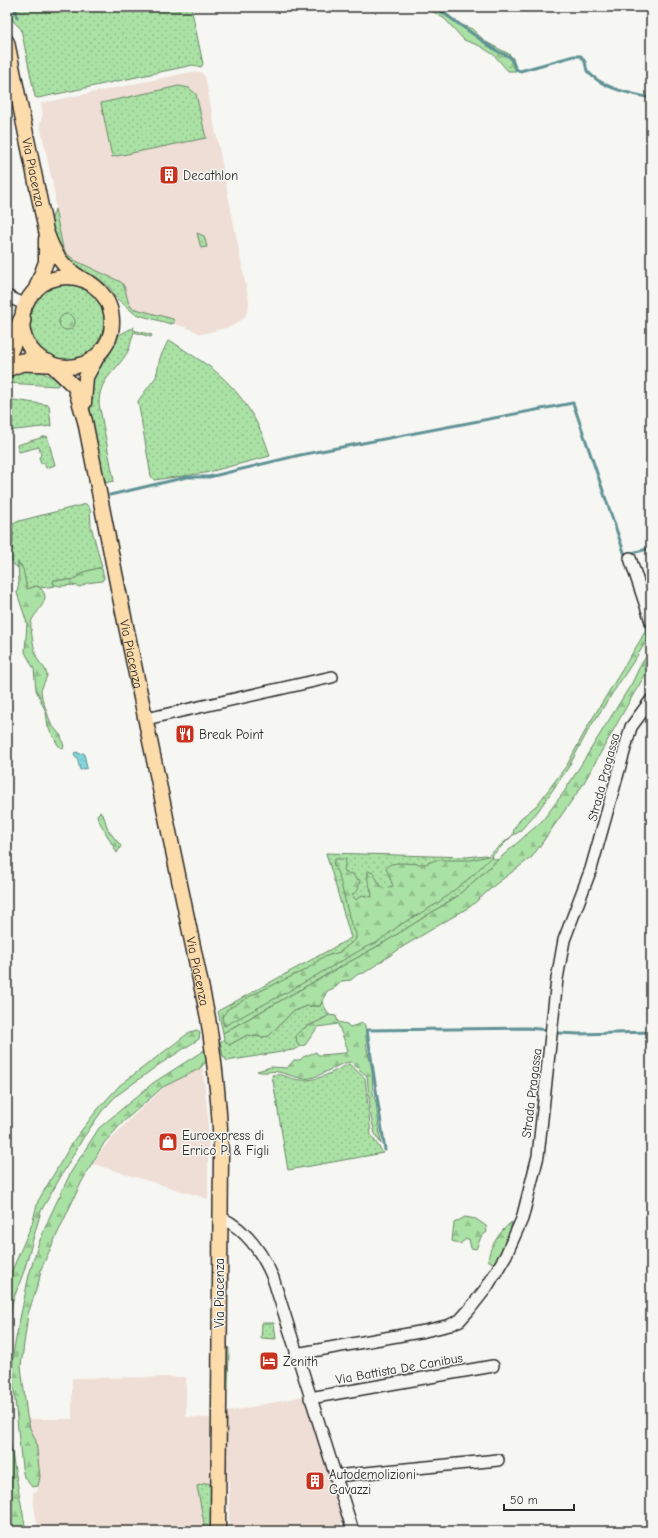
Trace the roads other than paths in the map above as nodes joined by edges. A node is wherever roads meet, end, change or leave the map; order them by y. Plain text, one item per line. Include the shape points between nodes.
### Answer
1 (7, 42) edge
2 (46, 231) junction
3 (88, 283) junction
4 (35, 291) junction
5 (7, 296) edge
6 (24, 313) junction
7 (97, 355) junction
8 (7, 356) edge
9 (50, 364) junction
10 (7, 368) edge
11 (85, 421) junction
12 (630, 558) dead end
13 (651, 620) edge
14 (332, 677) dead end
15 (651, 700) edge
16 (146, 719) junction
17 (220, 1217) junction
18 (296, 1354) junction
19 (493, 1366) dead end
20 (310, 1398) junction
21 (498, 1460) dead end
22 (335, 1476) junction
23 (218, 1531) edge
24 (352, 1531) edge

1 - 2 main road, Via Piacenza
2 - 3 main road via 58,258 69,270
2 - 4 main road via 46,262
3 - 4 main road via 72,278 56,279
3 - 7 main road via 102,295 111,314 110,336
4 - 6 main road
5 - 6 street
6 - 8 highway
6 - 9 main road via 24,333 29,346 37,356
7 - 9 main road via 76,366
7 - 11 main road, Via Piacenza via 84,386
9 - 10 highway via 22,362
9 - 11 main road, Via Piacenza via 75,387
11 - 16 main road, Via Piacenza
12 - 13 street
14 - 16 street
15 - 18 street, Strada Pragassa via 631,727 595,855 564,940 557,979 538,1156 522,1219 506,1255 487,1287 469,1310 460,1320 450,1325
16 - 17 main road, Via Piacenza via 216,1068 220,1117
17 - 18 street via 241,1231 265,1259
17 - 23 main road, Via Piacenza
18 - 20 street
19 - 20 street, Via Battista De Canibus
20 - 22 street
21 - 22 street
22 - 24 street

